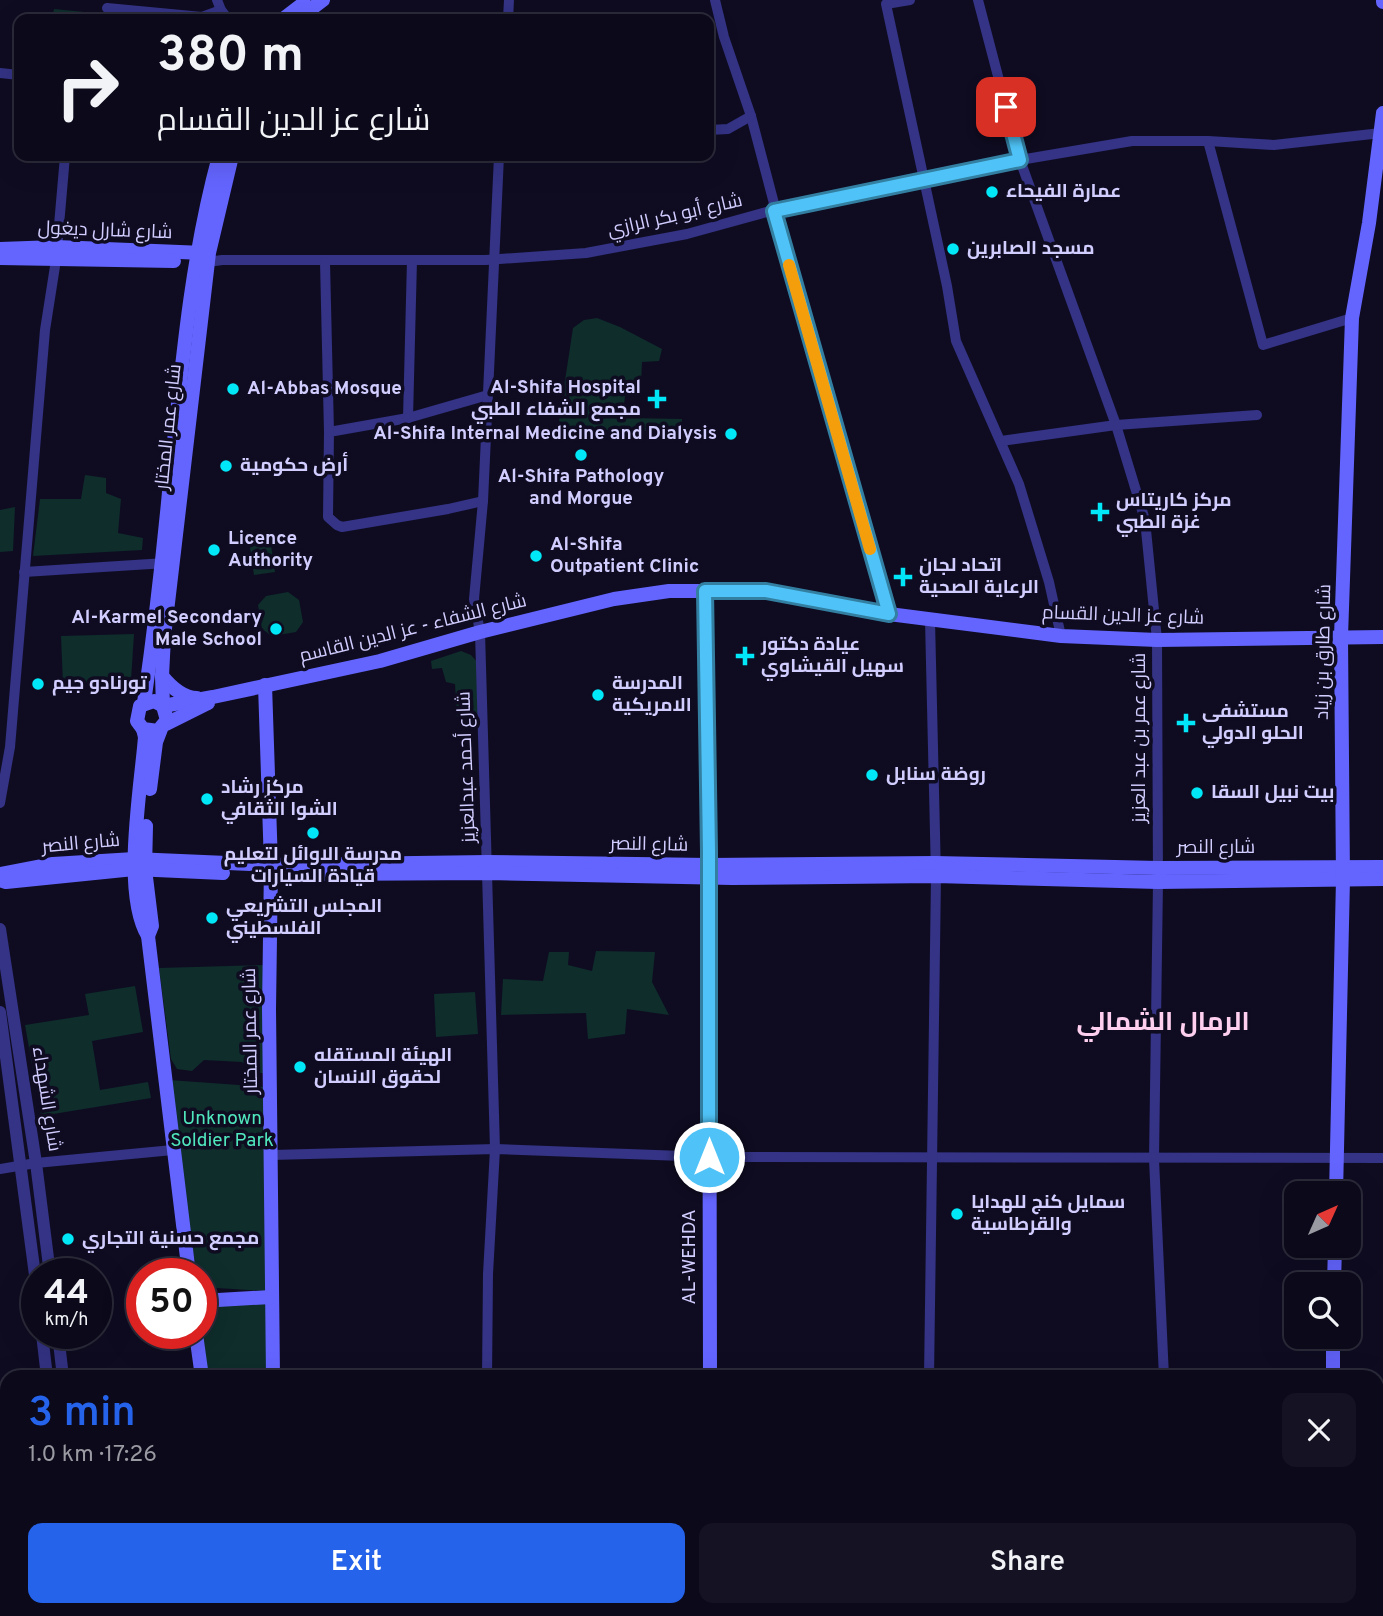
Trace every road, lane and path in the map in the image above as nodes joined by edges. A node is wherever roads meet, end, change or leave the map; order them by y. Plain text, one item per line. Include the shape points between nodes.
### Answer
1 (308, 0) edge
2 (323, 0) edge
3 (715, 0) edge
4 (910, 0) edge
5 (978, 0) edge
6 (107, 8) dead end
7 (170, 14) edge
8 (290, 14) edge
9 (305, 14) edge
10 (1383, 113) edge
11 (751, 116) junction
12 (714, 130) edge
13 (1381, 133) junction
14 (1208, 141) junction
15 (1020, 160) junction
16 (65, 161) edge
17 (218, 161) edge
18 (231, 161) edge
19 (499, 161) edge
20 (922, 179) junction
21 (774, 211) junction
22 (1376, 221) edge
23 (0, 249) edge
24 (56, 253) junction
25 (0, 258) edge
26 (206, 258) junction
27 (495, 259) junction
28 (412, 260) junction
29 (325, 262) junction
30 (1352, 318) junction
31 (488, 395) junction
32 (1256, 415) dead end
33 (408, 418) junction
34 (1116, 425) junction
35 (329, 432) junction
36 (1001, 441) junction
37 (483, 501) junction
38 (168, 562) junction
39 (24, 572) junction
40 (705, 591) junction
41 (614, 599) joint
42 (889, 614) junction
43 (930, 620) junction
44 (480, 632) junction
45 (1061, 636) junction
46 (1342, 637) junction
47 (1383, 637) edge
48 (1157, 639) junction
49 (162, 676) junction
50 (265, 685) junction
51 (217, 696) junction
52 (144, 703) junction
53 (163, 706) junction
54 (163, 726) junction
55 (143, 729) junction
56 (0, 803) edge
57 (140, 864) junction
58 (488, 867) junction
59 (1383, 867) edge
60 (271, 870) junction
61 (935, 870) junction
62 (709, 871) junction
63 (1343, 873) junction
64 (0, 874) edge
65 (1158, 875) junction
66 (1383, 879) edge
67 (0, 880) edge
68 (0, 929) edge
69 (0, 1012) edge
70 (495, 1149) junction
71 (173, 1150) junction
72 (272, 1155) junction
73 (709, 1157) junction
74 (1383, 1158) edge
75 (934, 1159) junction
76 (1154, 1159) junction
77 (1336, 1159) junction
78 (36, 1163) junction
79 (22, 1166) junction
80 (0, 1169) edge
81 (1336, 1181) edge
82 (33, 1258) edge
83 (48, 1258) edge
84 (187, 1258) edge
85 (271, 1297) junction
86 (217, 1300) edge
87 (44, 1349) edge
88 (60, 1349) edge
89 (198, 1349) edge
90 (1333, 1349) edge
91 (46, 1370) edge
92 (62, 1370) edge
93 (201, 1370) edge
94 (273, 1370) edge
95 (487, 1370) edge
96 (710, 1370) edge
97 (929, 1370) edge
98 (1164, 1370) edge
99 (1333, 1370) edge

1 - 8 main road
2 - 9 main road
3 - 11 street
4 - 20 street via 886,4
5 - 15 street, شارع عمر بن عبد العزيز
6 - 7 street
10 - 13 main road, شارع طارق بن زياد
11 - 12 street via 728,129
11 - 21 street
13 - 14 street, شارع أبو بكر الرازي via 1274,145
13 - 22 main road, شارع طارق بن زياد
14 - 15 street, شارع أبو بكر الرازي via 1132,141
14 - 30 street via 1263,345
15 - 20 street, شارع أبو بكر الرازي
15 - 34 street, شارع عمر بن عبد العزيز
16 - 24 street
17 - 26 main road, شارع عمر المختار via 204,212
18 - 26 main road, شارع عمر المختار
19 - 27 street, شارع أحمد عبدالعزيز
20 - 21 street, شارع أبو بكر الرازي
20 - 36 street via 956,341
21 - 27 street, شارع أبو بكر الرازي via 586,253
21 - 42 street
22 - 30 main road, شارع طارق بن زياد
23 - 24 main road, شارع شارل ديغول
24 - 25 main road, شارع شارل ديغول
24 - 26 main road, شارع شارل ديغول
24 - 39 street
26 - 29 street, شارع أبو بكر الرازي
26 - 38 main road, شارع عمر المختار
27 - 28 street, شارع أبو بكر الرازي
27 - 31 street, شارع أحمد عبدالعزيز
28 - 29 street, شارع أبو بكر الرازي
28 - 33 street
29 - 35 street
30 - 46 main road, شارع طارق بن زياد
31 - 33 street
31 - 37 street, شارع أحمد عبدالعزيز
32 - 34 street
33 - 35 street
34 - 36 street
34 - 48 street, شارع عمر بن عبد العزيز via 1145,520
35 - 37 street via 328,517 337,525
36 - 45 street via 1046,570
37 - 44 street, شارع أحمد عبدالعزيز via 474,599
38 - 39 street
38 - 49 main road, شارع عمر المختار
38 - 52 main road, شارع عمر المختار
39 - 56 street via 10,747
40 - 41 main road, شارع عز الدين القسام
40 - 42 main road, شارع عز الدين القسام via 766,591
40 - 62 main road, AL-WEHDA
41 - 44 main road, شارع الشفاء - عز الدين القاسم
42 - 43 main road, شارع عز الدين القسام
43 - 45 main road, شارع عز الدين القسام
43 - 61 street
44 - 50 main road, شارع الشفاء - عز الدين القاسم via 380,661
44 - 58 street, شارع أحمد عبدالعزيز
45 - 48 main road, شارع عز الدين القسام
46 - 47 main road, شارع عز الدين القسام
46 - 48 main road, شارع عز الدين القسام
46 - 63 main road, شارع طارق بن زياد
48 - 65 street, شارع عمر بن عبد العزيز
49 - 51 main road via 190,698
49 - 53 main road, شارع عمر المختار
50 - 51 main road, شارع الشفاء - عز الدين القاسم
50 - 60 main road, شارع عمر المختار
51 - 53 main road
51 - 54 main road
52 - 53 main road via 154,701
52 - 55 main road via 137,716
53 - 54 main road via 168,715
54 - 55 main road via 152,732
54 - 57 main road via 156,742
55 - 57 main road
57 - 60 main road, شارع النصر
57 - 64 main road, شارع النصر via 53,864
57 - 67 main road
57 - 71 main road via 141,924 148,936
58 - 60 main road, شارع النصر
58 - 62 main road, شارع النصر
58 - 70 street, شارع أحمد عبدالعزيز
59 - 63 main road, شارع النصر
60 - 72 main road, شارع عمر المختار
61 - 62 main road, شارع النصر
61 - 65 main road, شارع النصر
61 - 75 street
62 - 73 main road, AL-WEHDA
63 - 65 main road, شارع النصر
63 - 66 main road, شارع النصر
63 - 77 main road, شارع طارق بن زياد
65 - 76 street, شارع عمر بن عبد العزيز
68 - 78 street, شارع الشهداء
69 - 79 street, شارع الشهداء
70 - 72 street
70 - 73 street
70 - 95 street, شارع أحمد عبدالعزيز
71 - 78 street
71 - 84 main road
72 - 85 main road, شارع عمر المختار
73 - 75 street
73 - 96 main road, AL-WEHDA
74 - 77 street
75 - 76 street
75 - 97 street
76 - 77 street
76 - 98 street, شارع عمر بن عبد العزيز
77 - 81 main road, شارع طارق بن زياد
78 - 79 street
78 - 83 street, شارع الشهداء
79 - 80 street
79 - 82 street, شارع الشهداء
85 - 86 main road
85 - 94 main road, شارع عمر المختار
87 - 91 street
88 - 92 street
89 - 93 main road
90 - 99 main road

